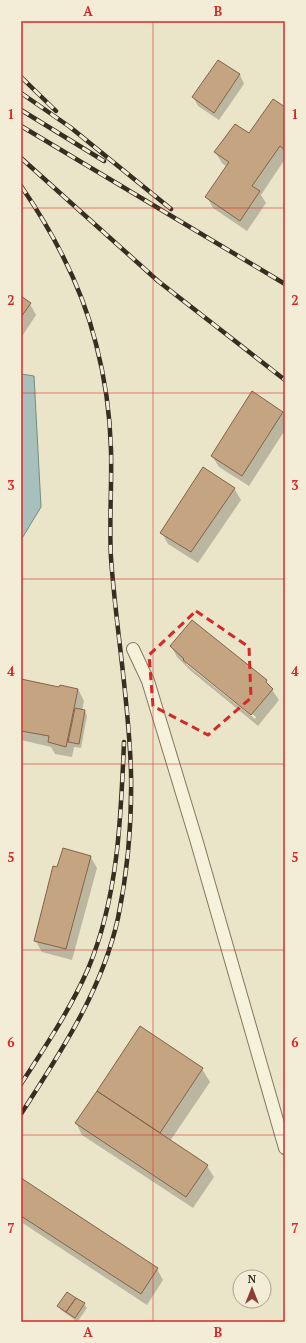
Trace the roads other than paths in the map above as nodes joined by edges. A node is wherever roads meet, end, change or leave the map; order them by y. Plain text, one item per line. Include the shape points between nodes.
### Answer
1 (133, 649) dead end
2 (285, 1148) edge

1 - 2 lane via 151,688

